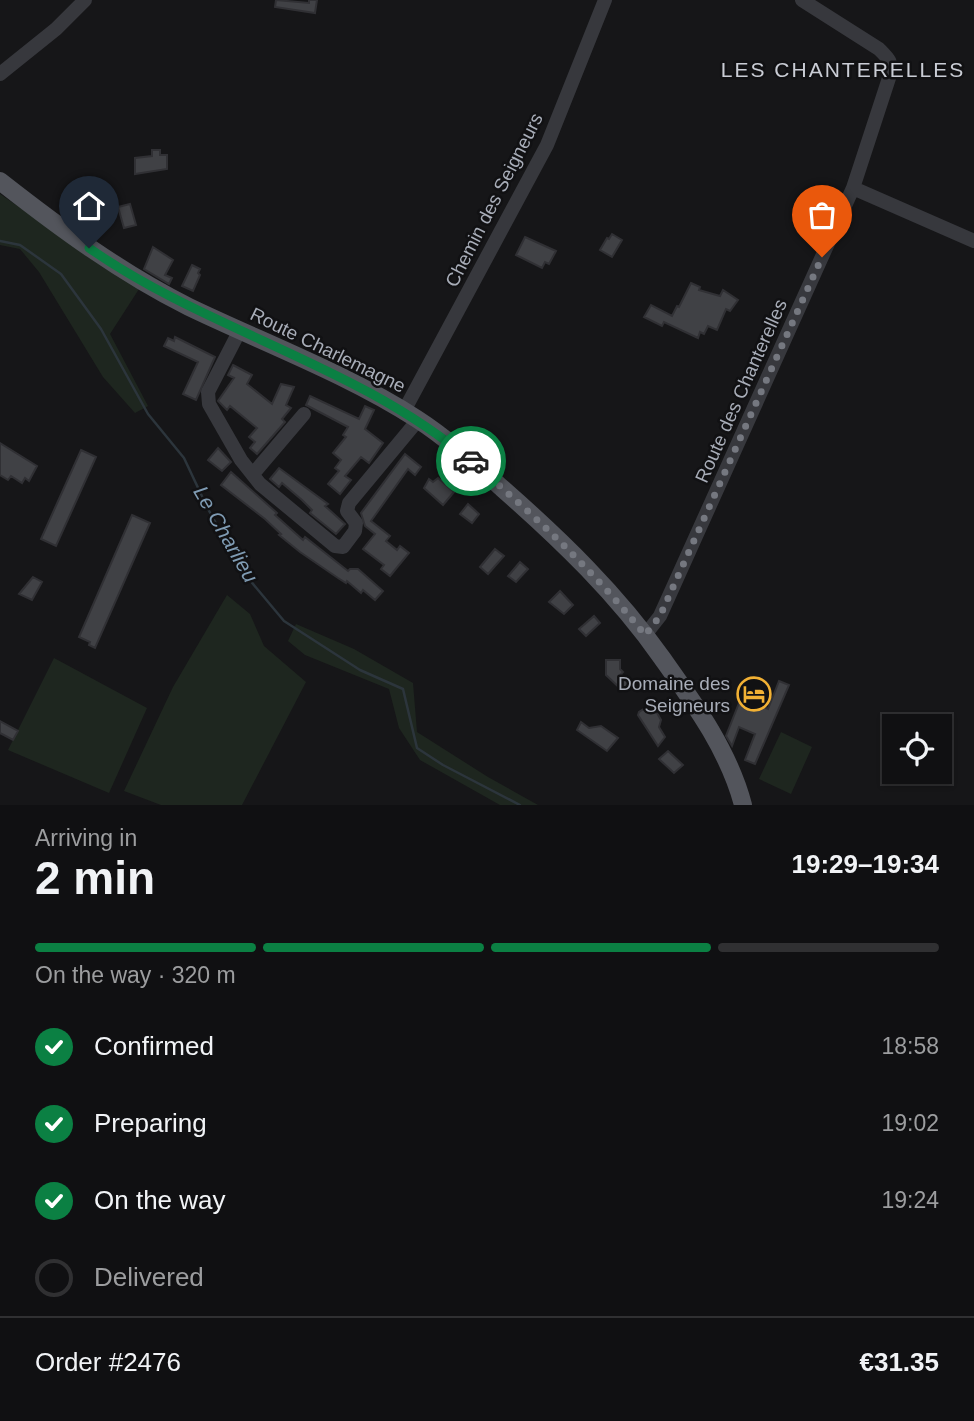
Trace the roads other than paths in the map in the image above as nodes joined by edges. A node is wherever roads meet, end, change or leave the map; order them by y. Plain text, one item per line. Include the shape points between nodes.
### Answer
1 (85, 0) edge
2 (605, 0) edge
3 (802, 0) edge
4 (0, 74) edge
5 (0, 181) edge
6 (853, 188) junction
7 (974, 241) edge
8 (240, 330) junction
9 (304, 414) dead end
10 (411, 416) junction
11 (253, 474) junction
12 (645, 635) junction
13 (743, 805) edge

1 - 4 street
2 - 10 street, Chemin des Seigneurs via 547,145
3 - 6 street, Route des Chanterelles via 879,49 892,65
5 - 8 main road, Route Charlemagne via 111,263
6 - 7 street
6 - 12 street, Route des Chanterelles via 660,616
8 - 10 main road, Route Charlemagne
8 - 11 street via 207,397
9 - 11 street
10 - 11 street, Chemin des Seigneurs via 349,503 347,511 356,523 355,531 342,547 326,541
10 - 12 main road, Route Charlemagne via 457,448 552,533
12 - 13 main road, Route Charlemagne via 719,747

